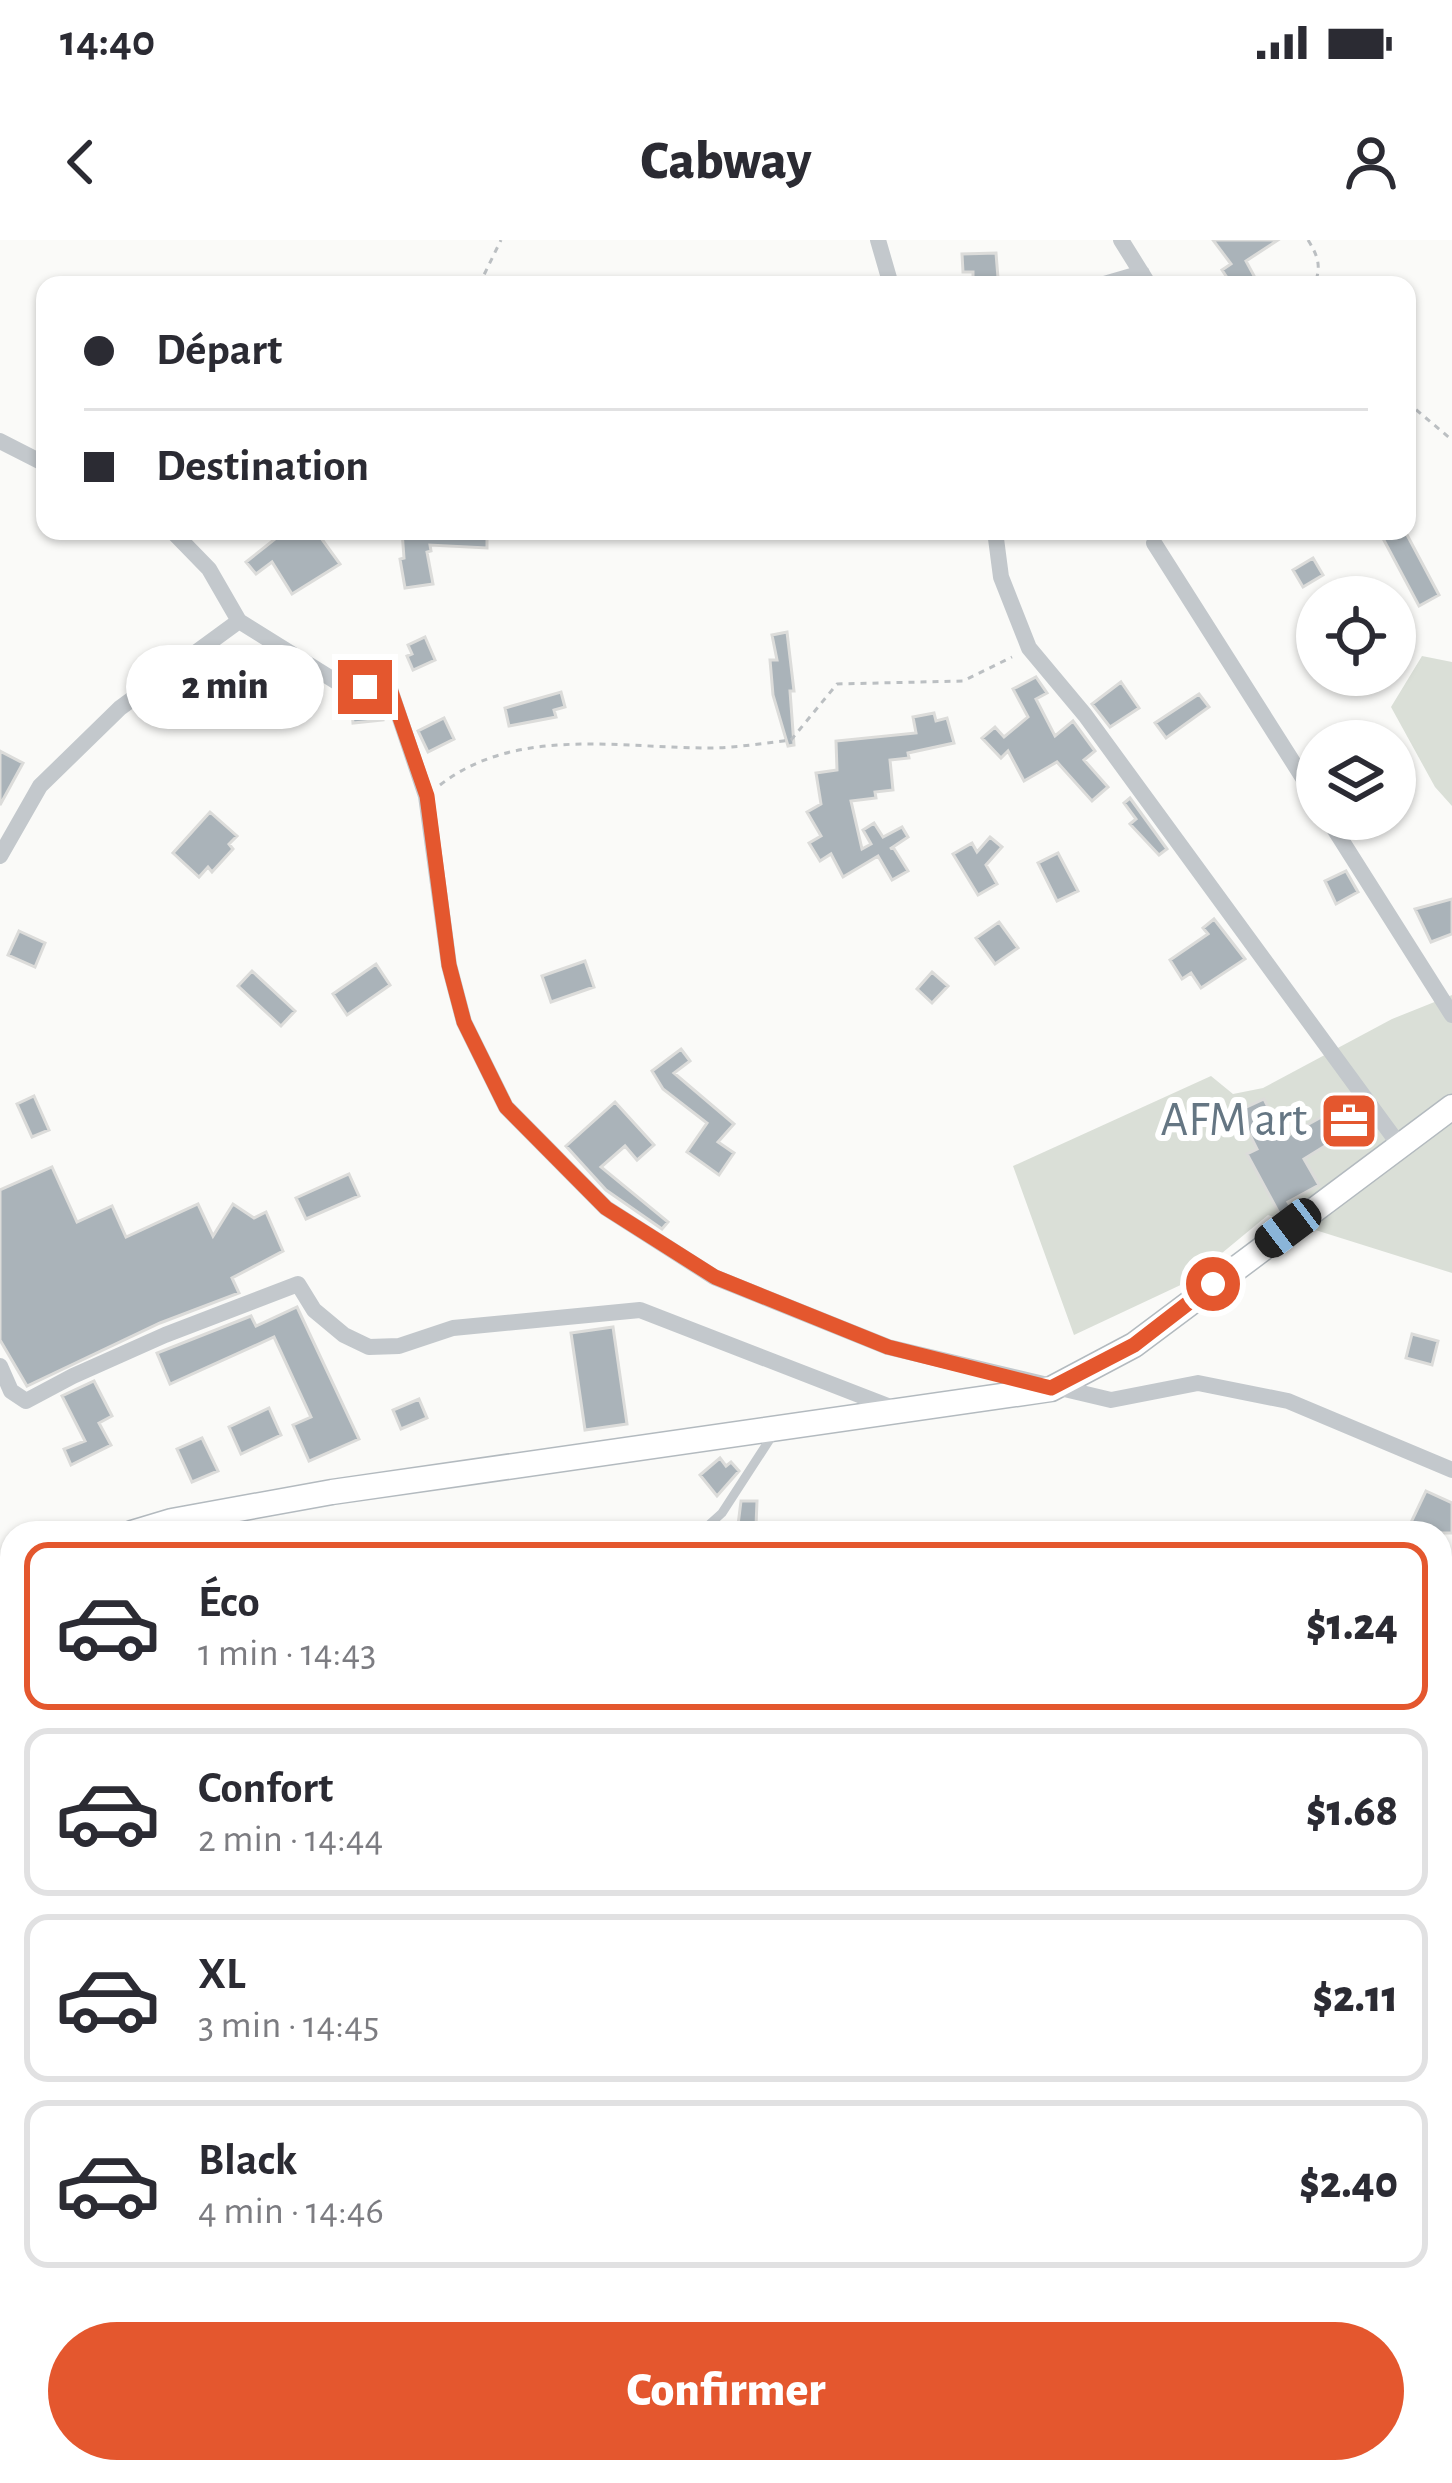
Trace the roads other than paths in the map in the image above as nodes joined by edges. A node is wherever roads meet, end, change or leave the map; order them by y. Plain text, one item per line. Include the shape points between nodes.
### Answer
1 (878, 240) edge
2 (1121, 240) edge
3 (889, 276) edge
4 (1143, 276) edge
5 (0, 441) edge
6 (36, 459) edge
7 (181, 540) edge
8 (996, 540) edge
9 (1154, 543) dead end
10 (239, 621) junction
11 (1296, 767) edge
12 (1341, 840) edge
13 (0, 856) edge
14 (1452, 1015) edge
15 (1452, 1107) edge
16 (1400, 1146) junction
17 (0, 1366) edge
18 (1051, 1388) junction
19 (899, 1410) junction
20 (777, 1425) junction
21 (1452, 1470) edge
22 (172, 1521) edge
23 (713, 1521) edge

1 - 3 street
2 - 4 street
5 - 6 street
7 - 10 street
8 - 16 street via 1000,577 1029,648
9 - 11 street
10 - 13 street via 121,708 40,786
10 - 18 street via 340,684 390,689 427,796 464,1022 506,1107 606,1208 715,1277 888,1347
12 - 14 street
15 - 16 main road
16 - 18 main road via 1134,1345
17 - 19 street via 11,1391 26,1401 298,1284 314,1310 369,1347 453,1328 640,1310
18 - 19 main road
18 - 21 street via 1111,1400 1198,1383 1288,1401
19 - 20 main road
20 - 22 main road
20 - 23 lane

